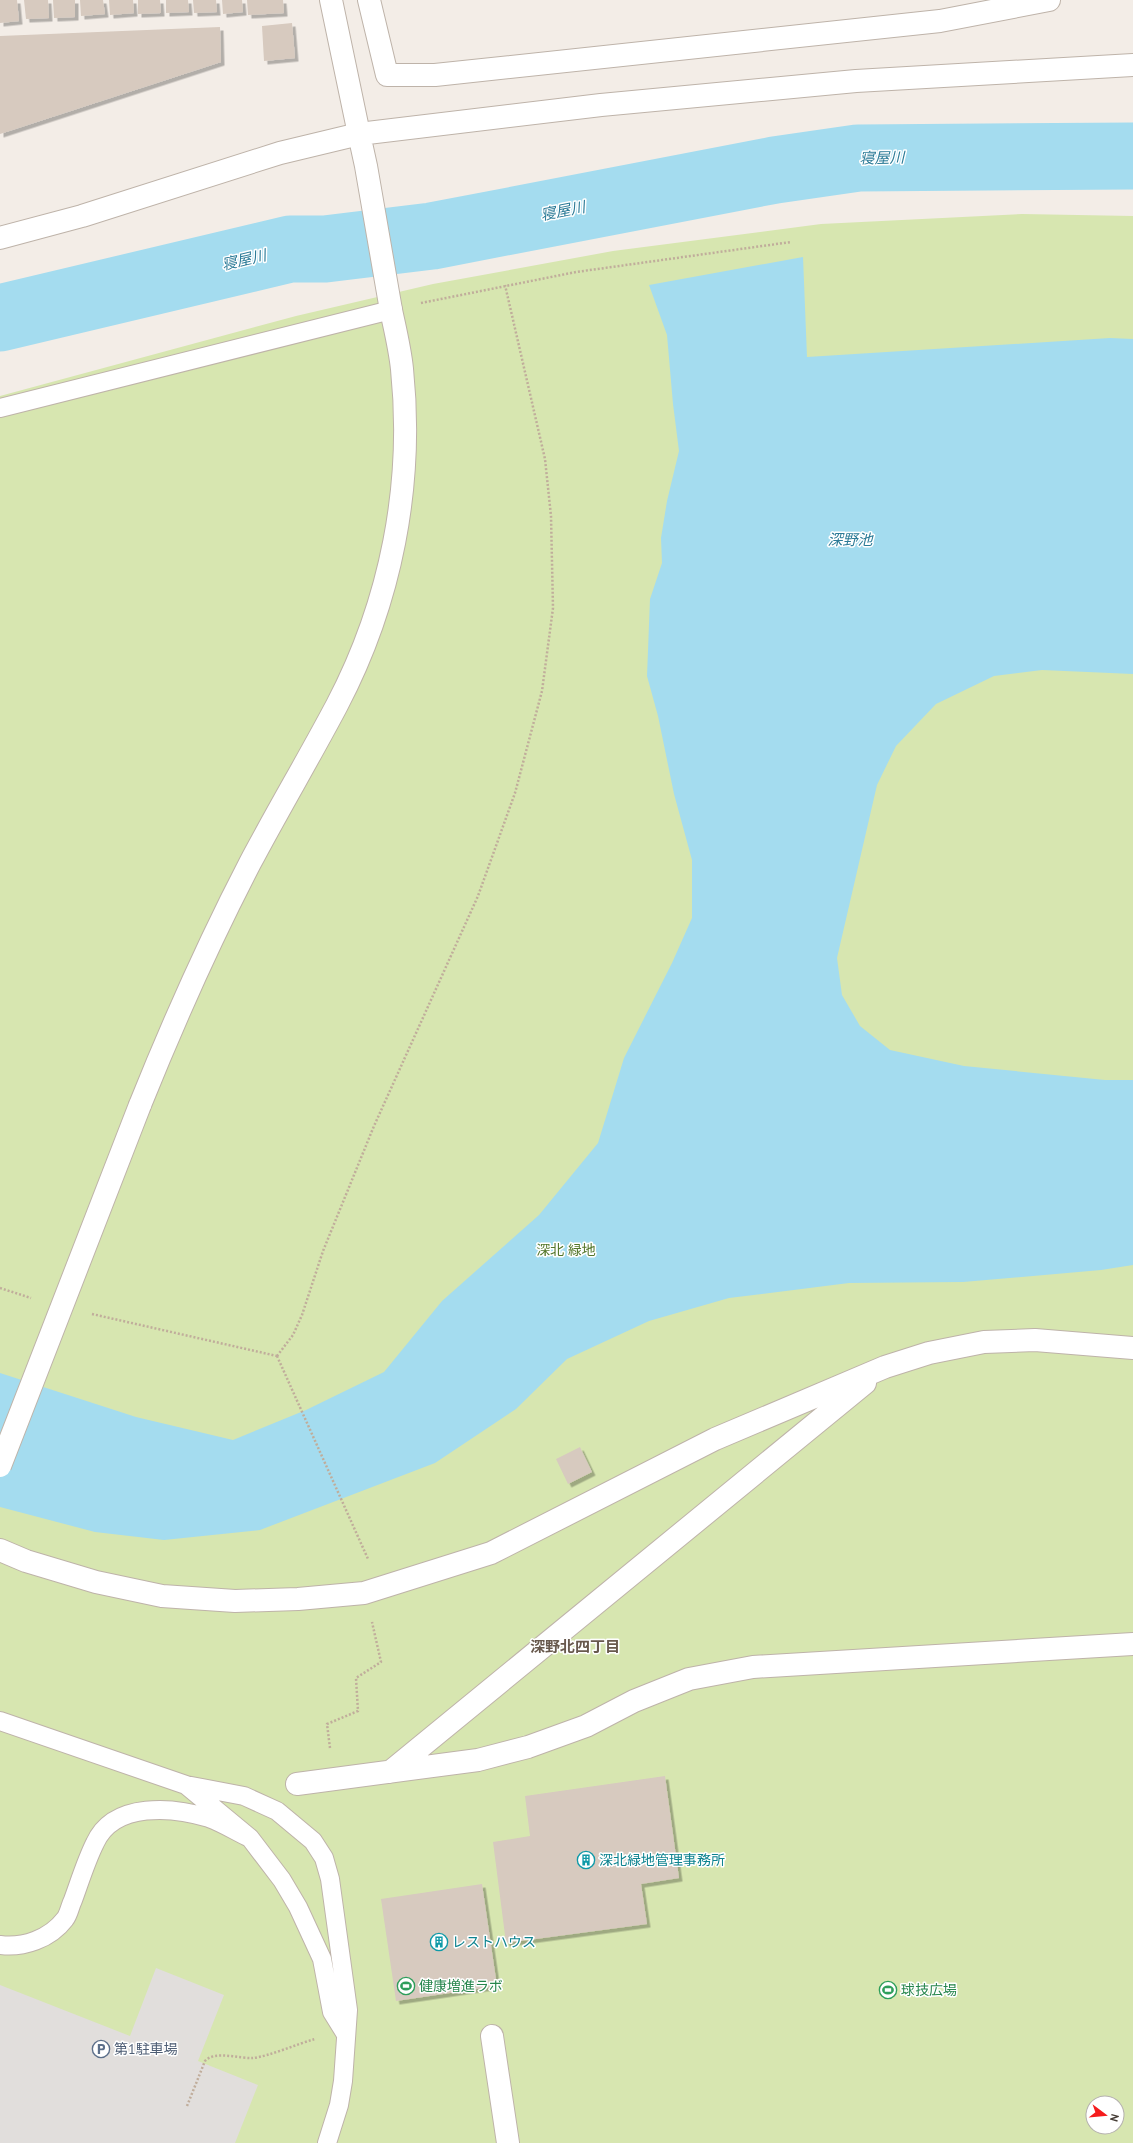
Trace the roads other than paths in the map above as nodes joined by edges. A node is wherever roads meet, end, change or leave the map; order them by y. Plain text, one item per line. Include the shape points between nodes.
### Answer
1 (331, 0) edge
2 (370, 0) edge
3 (1049, 0) edge
4 (1133, 65) edge
5 (359, 134) junction
6 (0, 238) edge
7 (391, 310) junction
8 (0, 408) edge
9 (1133, 1348) edge
10 (885, 1367) junction
11 (0, 1466) edge
12 (0, 1550) edge
13 (1133, 1644) edge
14 (0, 1721) edge
15 (390, 1772) junction
16 (297, 1784) dead end
17 (186, 1785) junction
18 (250, 1838) junction
19 (0, 1944) edge
20 (345, 2033) junction
21 (492, 2036) dead end
22 (327, 2143) edge
23 (508, 2143) edge

1 - 5 street
2 - 3 street via 387,75 435,75 940,21
4 - 5 street via 856,81 601,105
5 - 6 street via 280,153 82,216
5 - 7 street
7 - 8 lane
7 - 11 street, bridge via 402,368 405,447 397,532 375,616 337,705 287,794 210,942 172,1025
9 - 10 street via 1035,1340 984,1342 929,1353
10 - 12 street via 715,1439 491,1553 372,1590 298,1599 235,1601 162,1596 96,1582 26,1561
10 - 15 street
13 - 15 street via 753,1667 689,1679 634,1701 586,1726 528,1747 478,1760
14 - 17 lane
15 - 16 street
17 - 18 lane
17 - 20 lane via 244,1796 277,1811 313,1841 324,1858 330,1879 348,2010
18 - 19 lane via 211,1819 183,1811 149,1810 125,1816 109,1825 95,1841 65,1919 50,1934 14,1946
18 - 20 lane via 282,1880 306,1925 322,1959 332,2012
20 - 22 lane via 343,2081 339,2105
21 - 23 street

